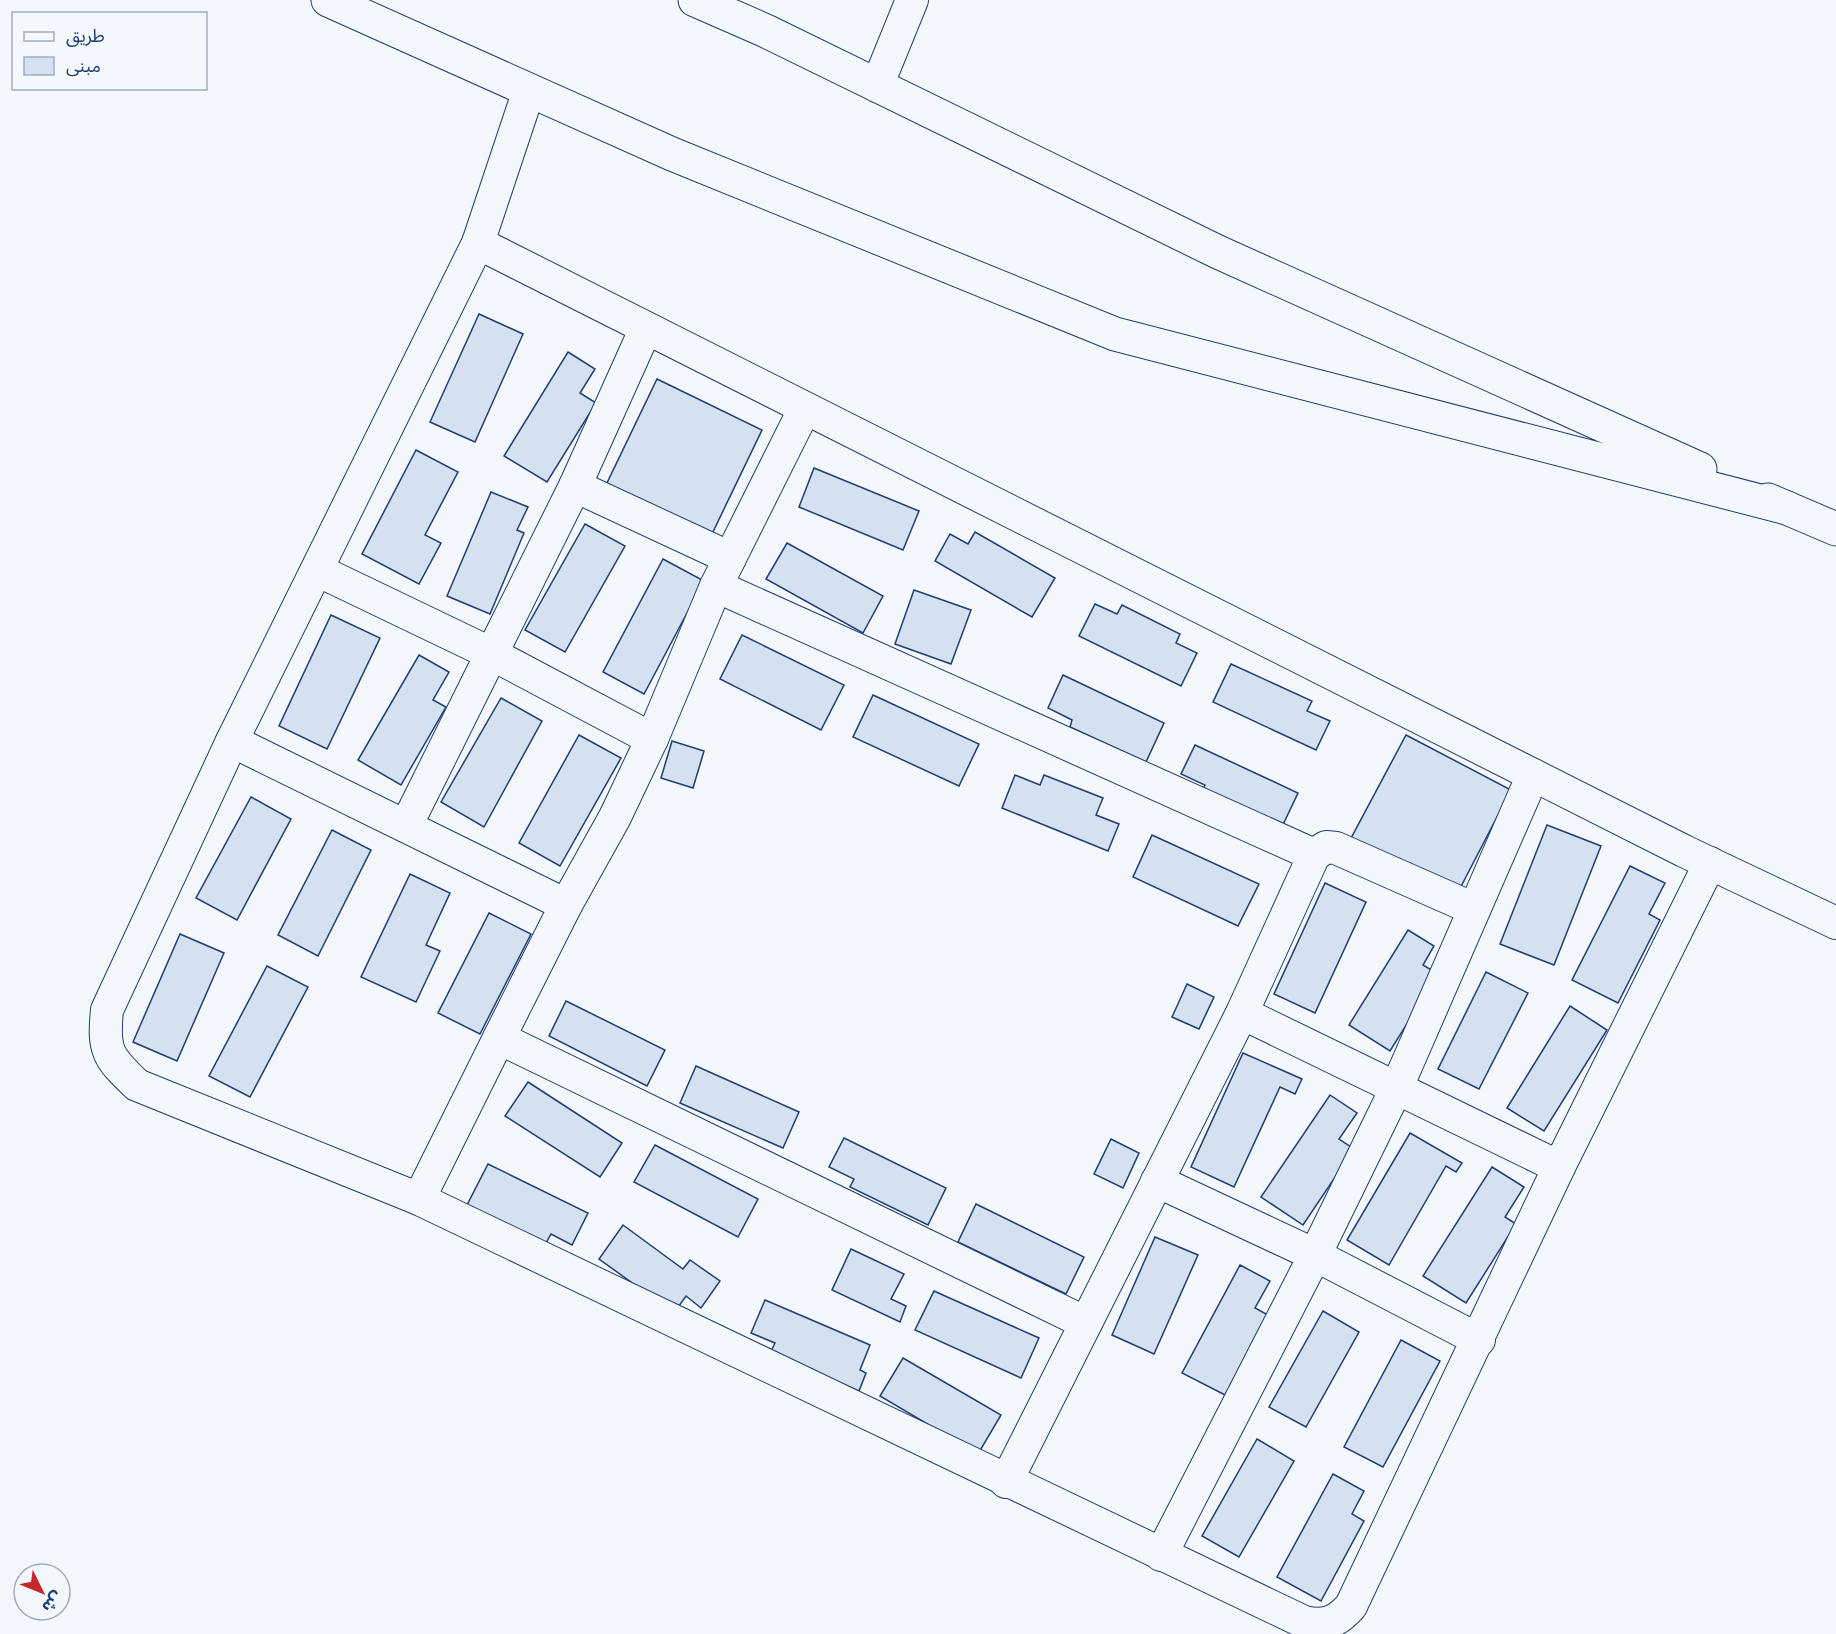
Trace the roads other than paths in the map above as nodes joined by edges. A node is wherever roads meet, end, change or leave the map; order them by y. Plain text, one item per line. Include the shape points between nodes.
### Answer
1 (328, 0) edge
2 (695, 0) edge
3 (912, 0) edge
4 (877, 86) junction
5 (529, 90) junction
6 (478, 243) junction
7 (646, 328) junction
8 (804, 410) junction
9 (575, 486) junction
10 (1787, 508) junction
11 (1836, 529) edge
12 (730, 558) junction
13 (318, 570) junction
14 (716, 586) junction
15 (490, 653) junction
16 (652, 739) junction
17 (232, 741) junction
18 (1533, 775) junction
19 (406, 826) junction
20 (1314, 855) junction
21 (1710, 863) junction
22 (566, 905) junction
23 (1474, 909) junction
24 (1836, 923) edge
25 (1242, 1013) junction
26 (499, 1038) junction
27 (1397, 1087) junction
28 (1559, 1167) junction
29 (1157, 1182) junction
30 (419, 1199) junction
31 (1315, 1255) junction
32 (1086, 1323) junction
33 (1479, 1340) junction
34 (1006, 1482) junction
35 (1161, 1555) junction

1 - 5 main road
2 - 4 main road
3 - 4 street
4 - 10 main road via 1218,252
5 - 6 street
5 - 10 main road via 672,154 1115,334
6 - 7 street
6 - 13 street
7 - 8 street
7 - 9 street
8 - 12 street
8 - 18 street
9 - 12 street
9 - 15 street
10 - 11 main road
12 - 14 street
13 - 15 street
13 - 17 street
14 - 16 street
14 - 20 street
15 - 16 street
15 - 19 street
16 - 22 street via 615,817
17 - 19 street
17 - 30 street via 107,1010 104,1041 116,1066 137,1085
18 - 21 street
18 - 23 street
19 - 22 street
20 - 23 street via 1326,847 1336,848
20 - 25 street
21 - 24 street
21 - 28 street
22 - 26 street
23 - 27 street
25 - 27 street
25 - 29 street
26 - 30 street
26 - 32 street
27 - 28 street
27 - 31 street
28 - 33 street
29 - 31 street
29 - 32 street
30 - 34 street
31 - 33 street
31 - 35 street
32 - 34 street
33 - 35 street via 1352,1606 1338,1620 1318,1625 1304,1622
34 - 35 street

